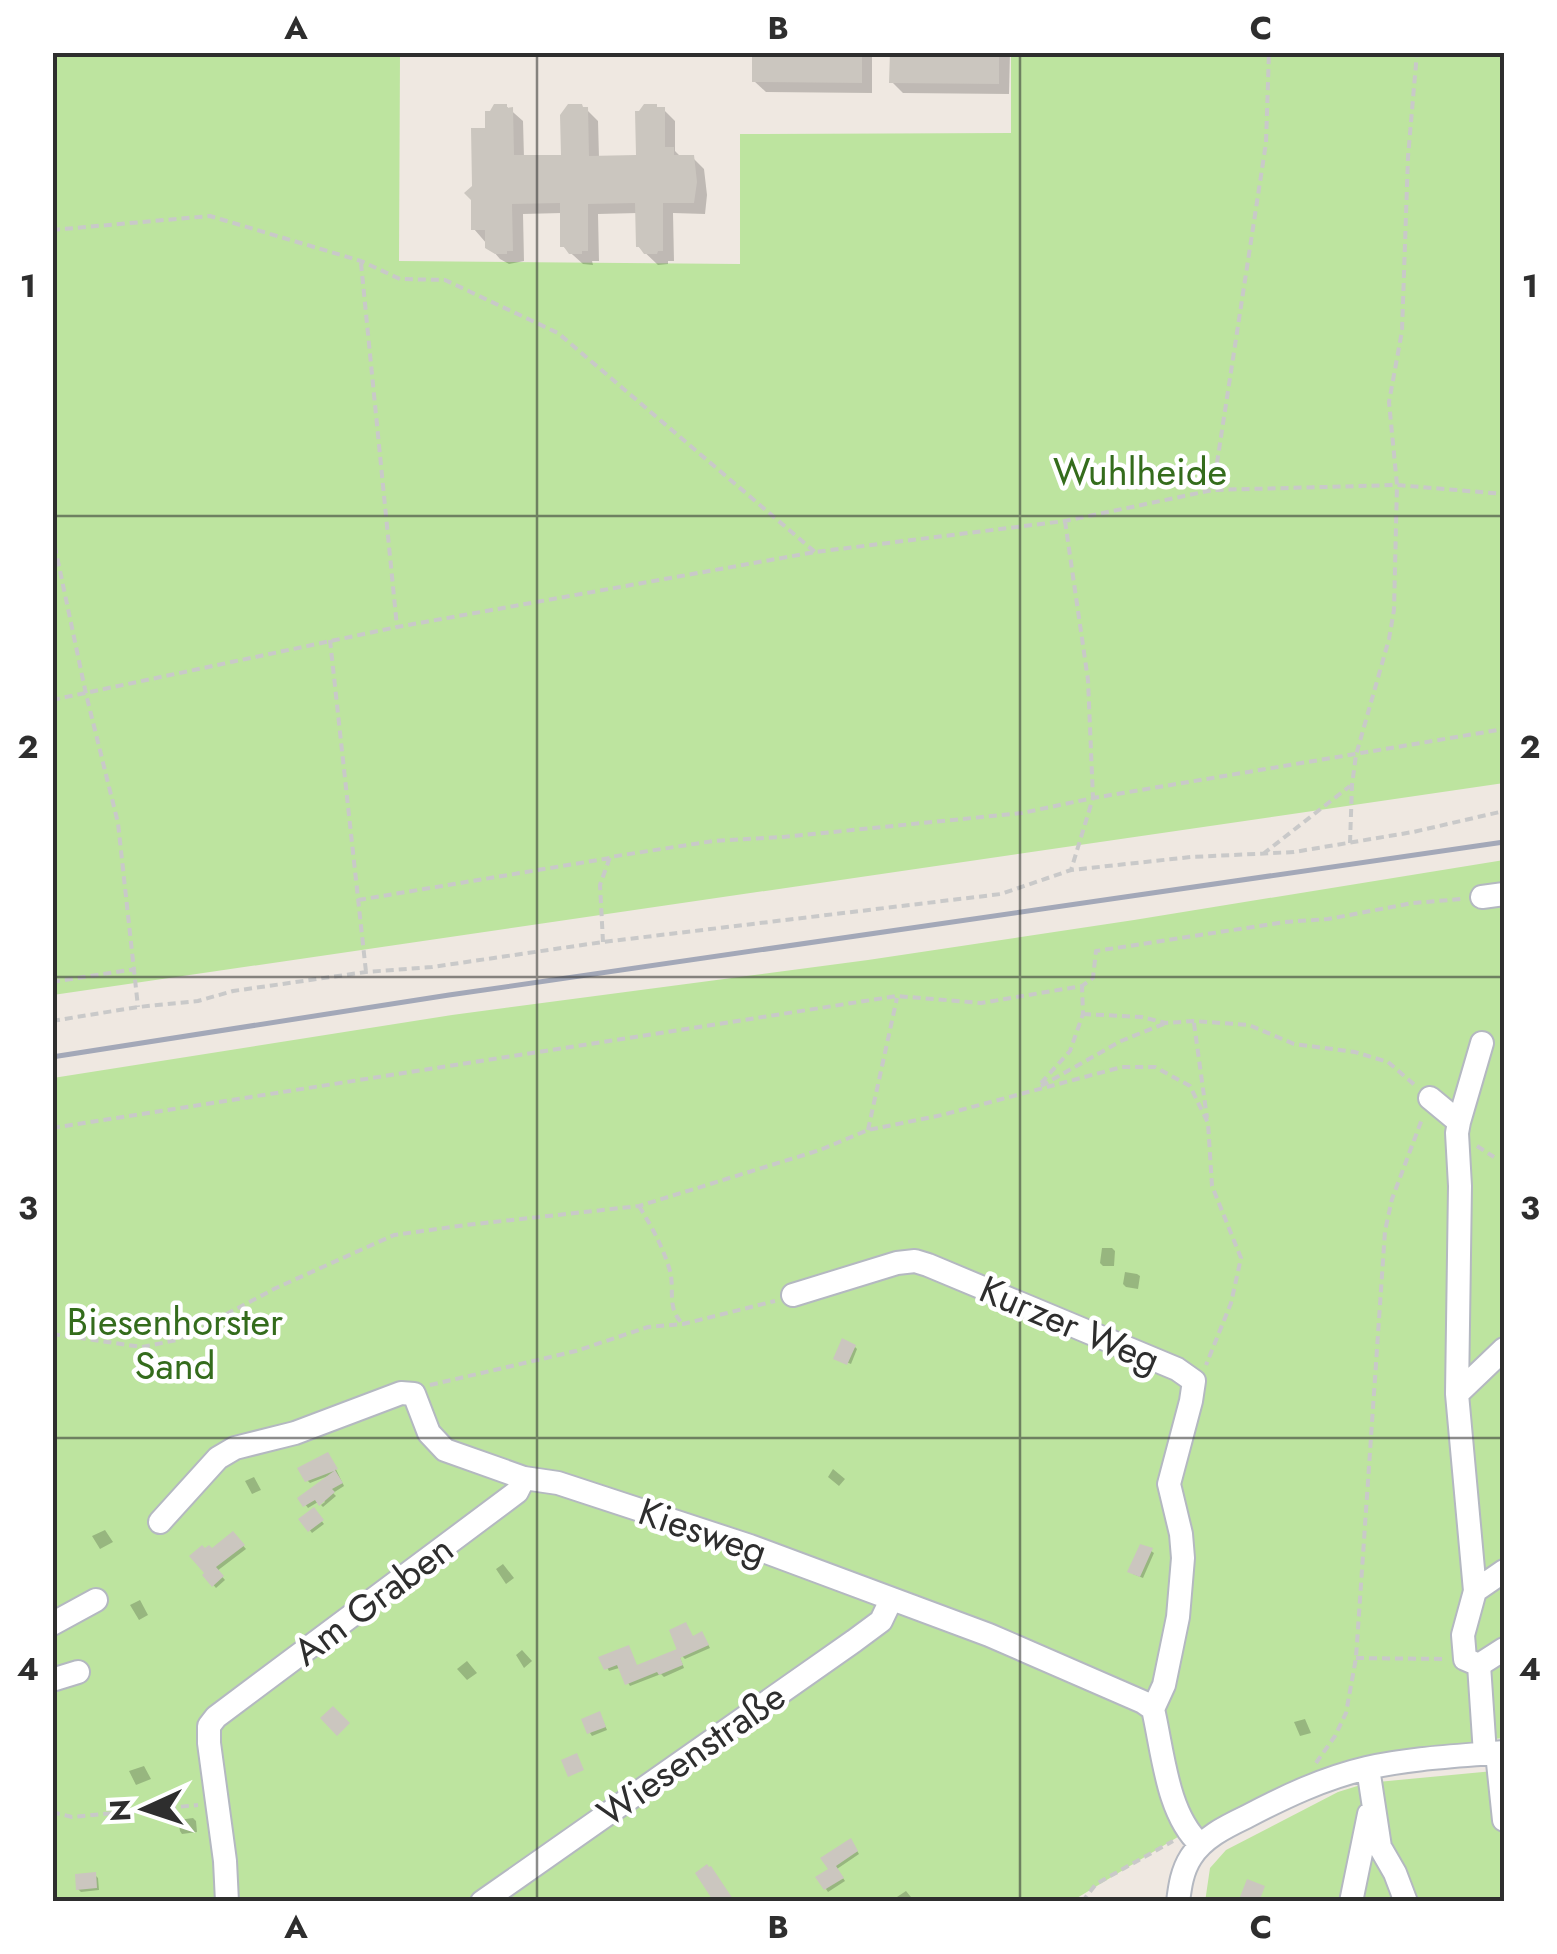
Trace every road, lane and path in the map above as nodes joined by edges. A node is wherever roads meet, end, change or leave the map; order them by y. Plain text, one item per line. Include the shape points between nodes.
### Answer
1 (1268, 52) edge
2 (1416, 52) edge
3 (52, 230) edge
4 (361, 261) junction
5 (1397, 485) junction
6 (1213, 490) junction
7 (1504, 494) edge
8 (1065, 521) junction
9 (52, 533) edge
10 (816, 552) junction
11 (397, 627) junction
12 (330, 640) junction
13 (86, 694) junction
14 (52, 700) edge
15 (1504, 729) edge
16 (1356, 755) junction
17 (1352, 785) junction
18 (1093, 798) junction
19 (1504, 811) edge
20 (1350, 843) junction
21 (1263, 854) junction
22 (610, 858) junction
23 (1071, 870) junction
24 (1493, 896) edge
25 (358, 900) junction
26 (603, 942) junction
27 (136, 968) junction
28 (366, 972) junction
29 (52, 982) edge
30 (1082, 986) junction
31 (897, 996) junction
32 (138, 1007) junction
33 (1083, 1014) junction
34 (1194, 1021) junction
35 (52, 1022) edge
36 (1166, 1023) junction
37 (1482, 1043) dead end
38 (1036, 1088) junction
39 (1430, 1098) junction
40 (1207, 1122) junction
41 (1459, 1122) junction
42 (52, 1128) edge
43 (868, 1130) junction
44 (639, 1206) junction
45 (794, 1295) joint
46 (683, 1324) junction
47 (52, 1334) edge
48 (1504, 1350) edge
49 (1206, 1365) dead end
50 (414, 1394) junction
51 (1456, 1394) junction
52 (524, 1478) junction
53 (160, 1522) dead end
54 (1504, 1570) edge
55 (1474, 1591) junction
56 (96, 1600) dead end
57 (891, 1600) junction
58 (52, 1624) edge
59 (1504, 1648) edge
60 (1356, 1658) junction
61 (1472, 1662) junction
62 (78, 1672) dead end
63 (52, 1680) edge
64 (1152, 1709) junction
65 (1496, 1753) edge
66 (1368, 1768) junction
67 (1321, 1782) junction
68 (1372, 1800) junction
69 (218, 1803) junction
70 (52, 1812) edge
71 (1504, 1820) edge
72 (1194, 1838) junction
73 (227, 1902) edge
74 (482, 1902) edge
75 (1082, 1902) edge
76 (1178, 1902) edge
77 (1351, 1902) edge
78 (1406, 1902) edge

1 - 6 path via 1266,142
2 - 5 path via 1402,331 1388,402
3 - 4 path via 210,216
4 - 10 path via 400,279 445,280 558,333
4 - 11 path
5 - 6 path
5 - 7 path
5 - 16 path via 1394,610
6 - 8 path
8 - 10 path
8 - 18 path via 1088,680
9 - 13 path
10 - 11 path
11 - 12 path
12 - 13 path
12 - 25 path
13 - 14 path
13 - 27 path via 118,823
15 - 16 path
16 - 17 path
16 - 18 path
17 - 20 path
17 - 21 path
18 - 22 path via 1022,813 714,841
18 - 23 path
19 - 20 path
20 - 21 path
21 - 23 path
22 - 25 path
22 - 26 path via 600,885
23 - 26 path via 1001,894
24 - 30 path via 1096,951 1093,978
25 - 28 path
26 - 28 path
27 - 29 path
27 - 32 path
28 - 32 path
30 - 31 path via 981,1002
30 - 33 path
31 - 42 path
31 - 43 path
32 - 35 path
33 - 36 path
33 - 38 path via 1070,1051
34 - 36 path
34 - 39 path via 1248,1025 1294,1044 1388,1062
34 - 40 path
36 - 38 path
37 - 41 street
38 - 40 path via 1122,1067 1156,1068 1190,1086
38 - 43 path
39 - 41 street
39 - 60 path via 1385,1231
40 - 49 path via 1212,1186 1241,1258
41 - 51 street
43 - 44 path
44 - 46 path via 657,1234 672,1276 673,1308
44 - 47 path via 394,1235 177,1340 142,1348
45 - 46 path
45 - 64 street, Kurzer Weg via 915,1261 1177,1368 1194,1381 1169,1484 1182,1546 1178,1617 1164,1685
46 - 50 path via 648,1327
48 - 51 street
50 - 52 street, Kiesweg via 429,1433 445,1450
50 - 53 street via 236,1448 218,1458
51 - 55 street
52 - 57 street, Kiesweg via 706,1532
52 - 69 street, Am Graben via 517,1492 216,1716 209,1743
54 - 55 street
55 - 61 street via 1463,1635
56 - 58 street
57 - 64 street, Kiesweg via 989,1635
57 - 74 street, Wiesenstraße via 868,1631
59 - 61 street
60 - 61 path
60 - 67 path via 1346,1713 1316,1759
61 - 65 street
62 - 63 street
64 - 72 street via 1174,1803
65 - 66 street
65 - 71 street
66 - 67 street
66 - 68 street
67 - 72 street
68 - 77 street
68 - 78 street via 1380,1847
69 - 70 path via 72,1817
69 - 73 street
72 - 75 path via 1096,1884
72 - 76 street

